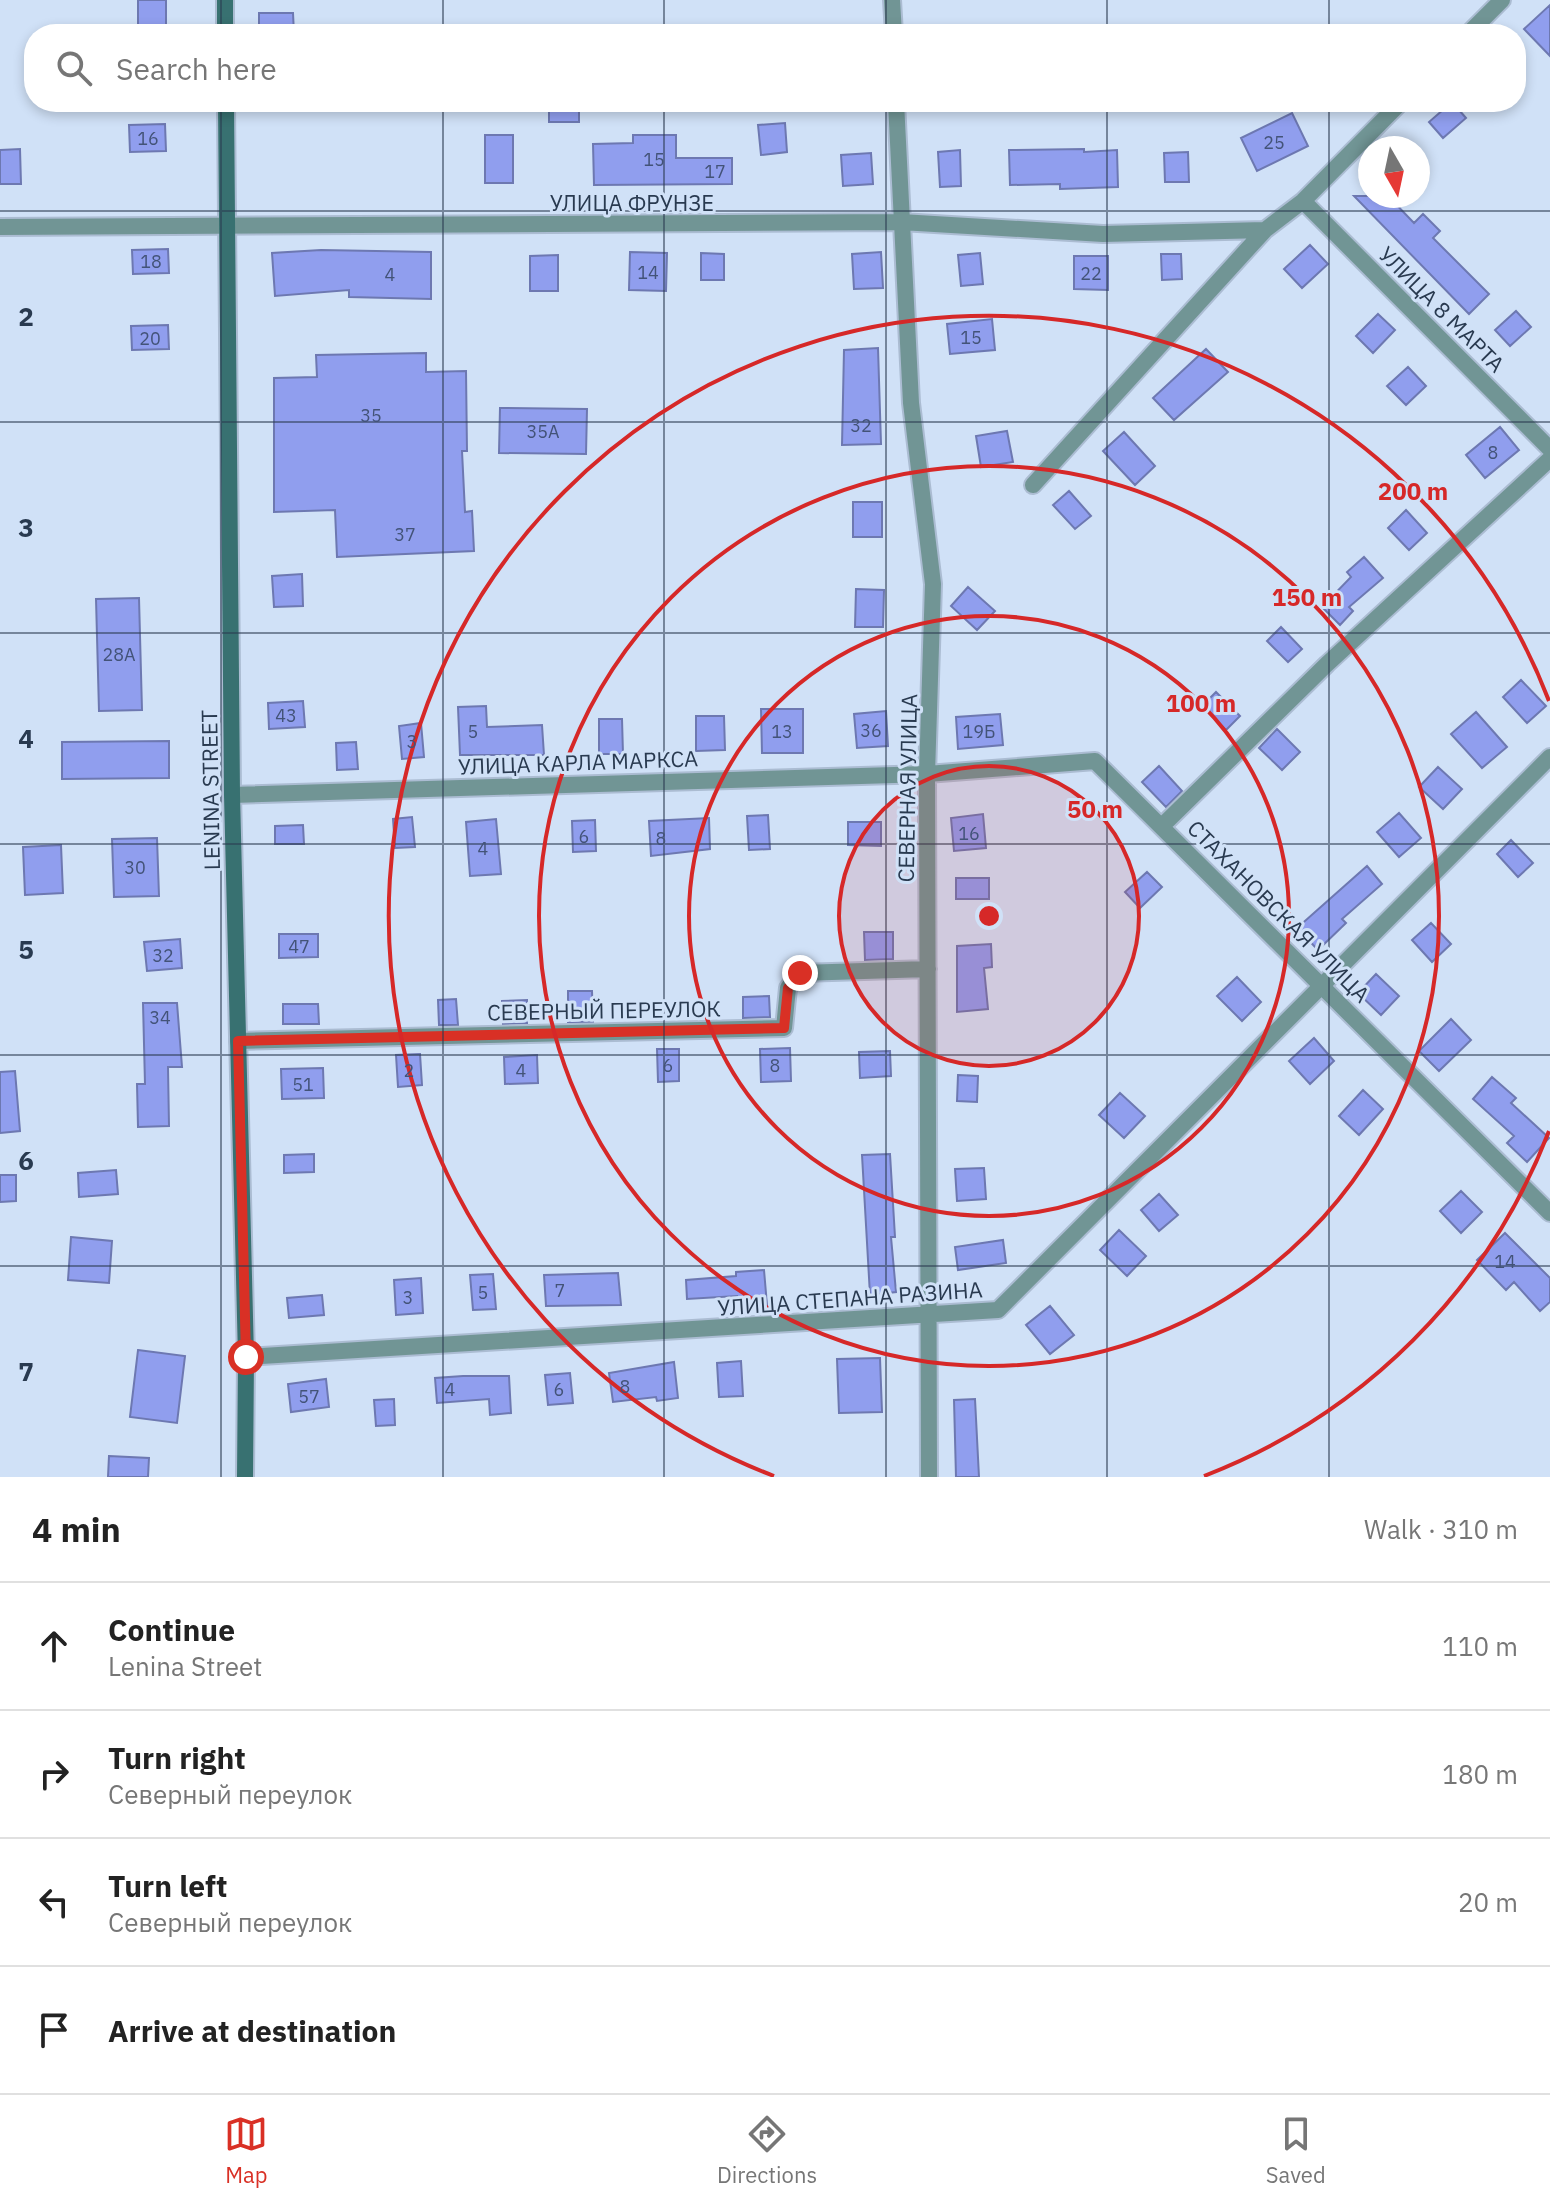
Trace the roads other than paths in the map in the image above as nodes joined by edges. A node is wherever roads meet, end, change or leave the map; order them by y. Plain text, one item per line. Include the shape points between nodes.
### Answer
1 (225, 0) edge
2 (892, 0) edge
3 (1502, 0) edge
4 (225, 24) edge
5 (893, 24) edge
6 (1478, 24) edge
7 (226, 112) edge
8 (896, 112) edge
9 (1391, 112) edge
10 (1303, 201) junction
11 (901, 222) junction
12 (0, 227) edge
13 (228, 227) junction
14 (1265, 230) junction
15 (1550, 449) edge
16 (1550, 459) edge
17 (1033, 485) dead end
18 (1550, 757) edge
19 (927, 774) junction
20 (232, 795) junction
21 (1162, 826) junction
22 (928, 969) junction
23 (1324, 986) junction
24 (238, 1041) junction
25 (1550, 1213) edge
26 (930, 1315) junction
27 (246, 1357) junction
28 (245, 1477) edge
29 (929, 1477) edge

1 - 4 main road
2 - 5 street
3 - 6 street
7 - 13 main road, LENINA STREET
8 - 11 street, СЕВЕРНАЯ УЛИЦА
9 - 10 street
10 - 14 street
10 - 15 street, УЛИЦА 8 МАРТА
11 - 13 street, УЛИЦА ФРУНЗЕ
11 - 14 street, УЛИЦА ФРУНЗЕ via 1103,234
11 - 19 street, СЕВЕРНАЯ УЛИЦА via 911,403 933,584
12 - 13 street, УЛИЦА ФРУНЗЕ
13 - 20 main road, LENINA STREET
14 - 17 street
16 - 21 street via 1327,664
18 - 23 street, УЛИЦА СТЕПАНА РАЗИНА
19 - 20 street, УЛИЦА КАРЛА МАРКСА
19 - 21 street, СТАХАНОВСКАЯ УЛИЦА via 1095,761
19 - 22 street, СЕВЕРНАЯ УЛИЦА
20 - 24 main road, LENINA STREET
21 - 23 street, СТАХАНОВСКАЯ УЛИЦА
22 - 24 street, СЕВЕРНЫЙ ПЕРЕУЛОК via 800,973 788,988 784,1028
22 - 26 street, СЕВЕРНАЯ УЛИЦА
23 - 25 street, СТАХАНОВСКАЯ УЛИЦА
23 - 26 street, УЛИЦА СТЕПАНА РАЗИНА via 998,1310
24 - 27 main road, LENINA STREET
26 - 27 street, УЛИЦА СТЕПАНА РАЗИНА
26 - 29 street, СЕВЕРНАЯ УЛИЦА
27 - 28 main road, LENINA STREET

